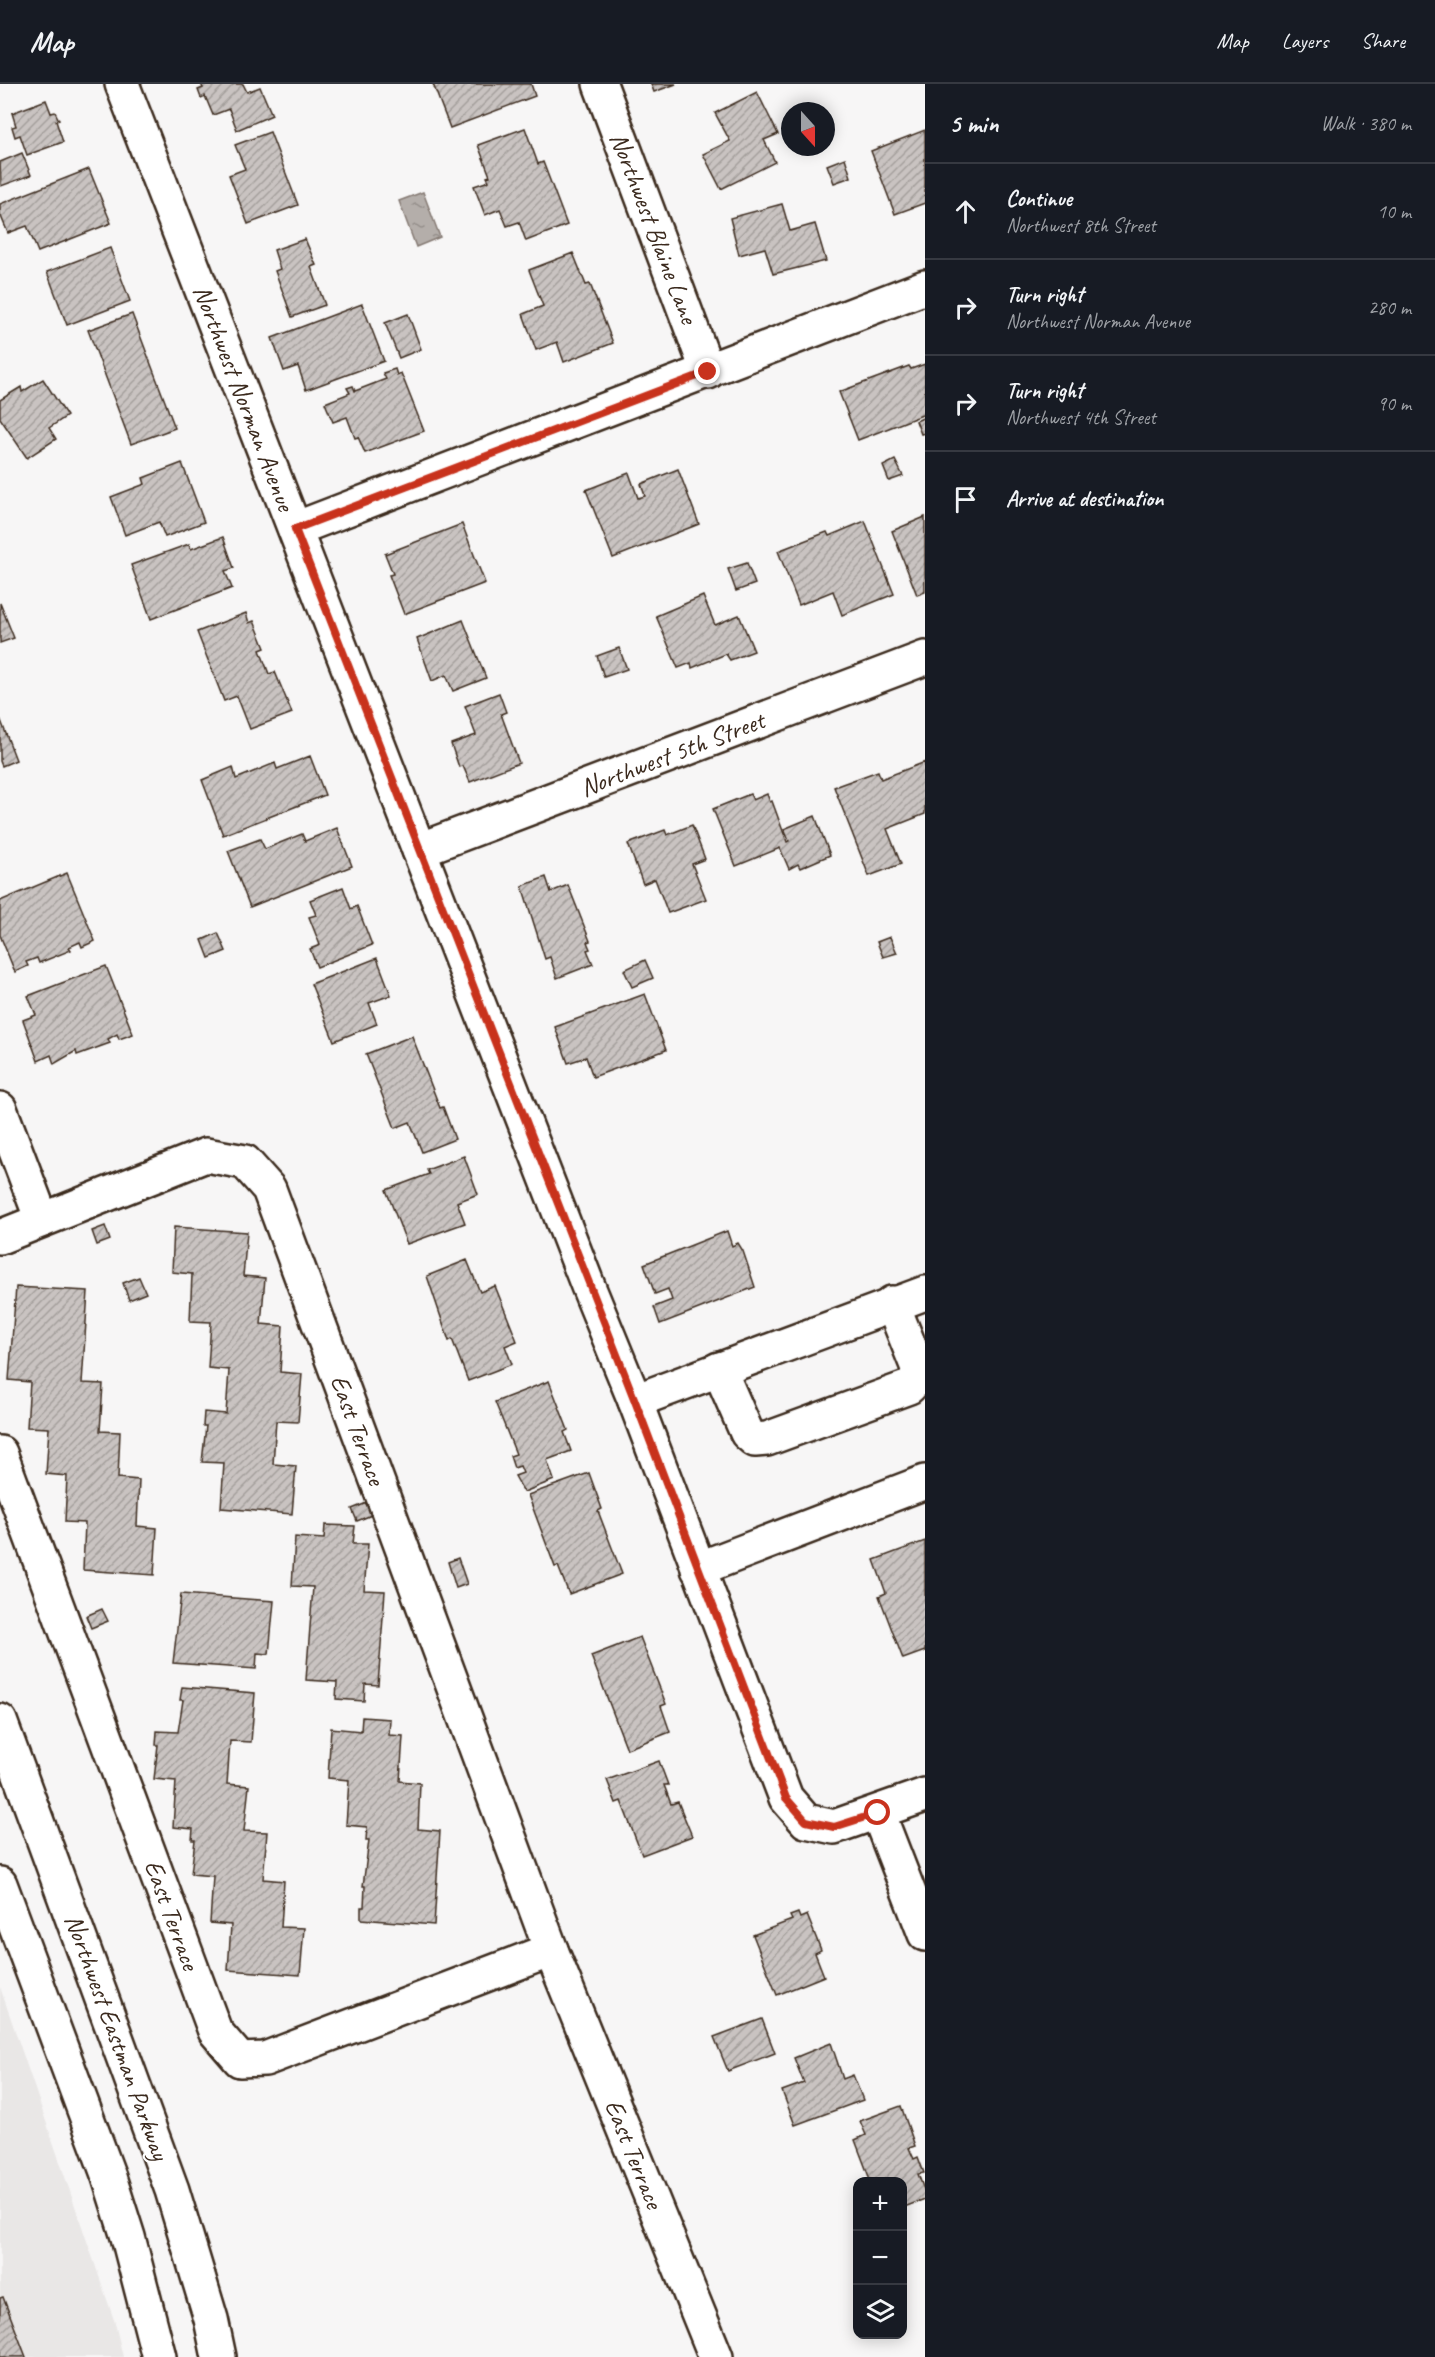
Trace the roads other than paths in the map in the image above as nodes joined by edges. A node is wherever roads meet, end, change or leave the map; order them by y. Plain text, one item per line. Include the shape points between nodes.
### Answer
1 (122, 84) edge
2 (600, 84) edge
3 (925, 287) edge
4 (708, 372) junction
5 (295, 529) junction
6 (925, 658) edge
7 (419, 850) junction
8 (0, 1109) edge
9 (42, 1220) junction
10 (0, 1237) edge
11 (925, 1293) edge
12 (892, 1303) junction
13 (719, 1369) junction
14 (635, 1401) junction
15 (0, 1453) edge
16 (925, 1482) edge
17 (699, 1569) junction
18 (0, 1721) edge
19 (925, 1795) edge
20 (878, 1813) junction
21 (0, 1884) edge
22 (925, 1934) edge
23 (551, 1950) junction
24 (159, 2357) edge
25 (219, 2357) edge
26 (716, 2357) edge

1 - 5 street, Northwest Norman Avenue
2 - 4 street, Northwest Blaine Lane
3 - 4 street
4 - 5 street
5 - 7 street, Northwest Norman Avenue
6 - 7 street, Northwest 5th Street
7 - 14 street, Northwest Norman Avenue
8 - 9 street
9 - 10 street, East Terrace
9 - 23 street, East Terrace via 206,1155 245,1162 269,1189
11 - 12 street
12 - 13 street
12 - 13 street via 918,1368 917,1378 909,1387 755,1440 747,1433
13 - 14 street
14 - 17 street, Northwest Norman Avenue
15 - 23 street, East Terrace via 215,2031 240,2060 265,2059
16 - 17 street
17 - 20 street, Northwest Norman Avenue via 786,1798 806,1821 834,1827
18 - 25 street, Northwest Eastman Parkway via 168,2179
19 - 20 street
20 - 22 street
21 - 24 street via 109,2177
23 - 26 street, East Terrace

